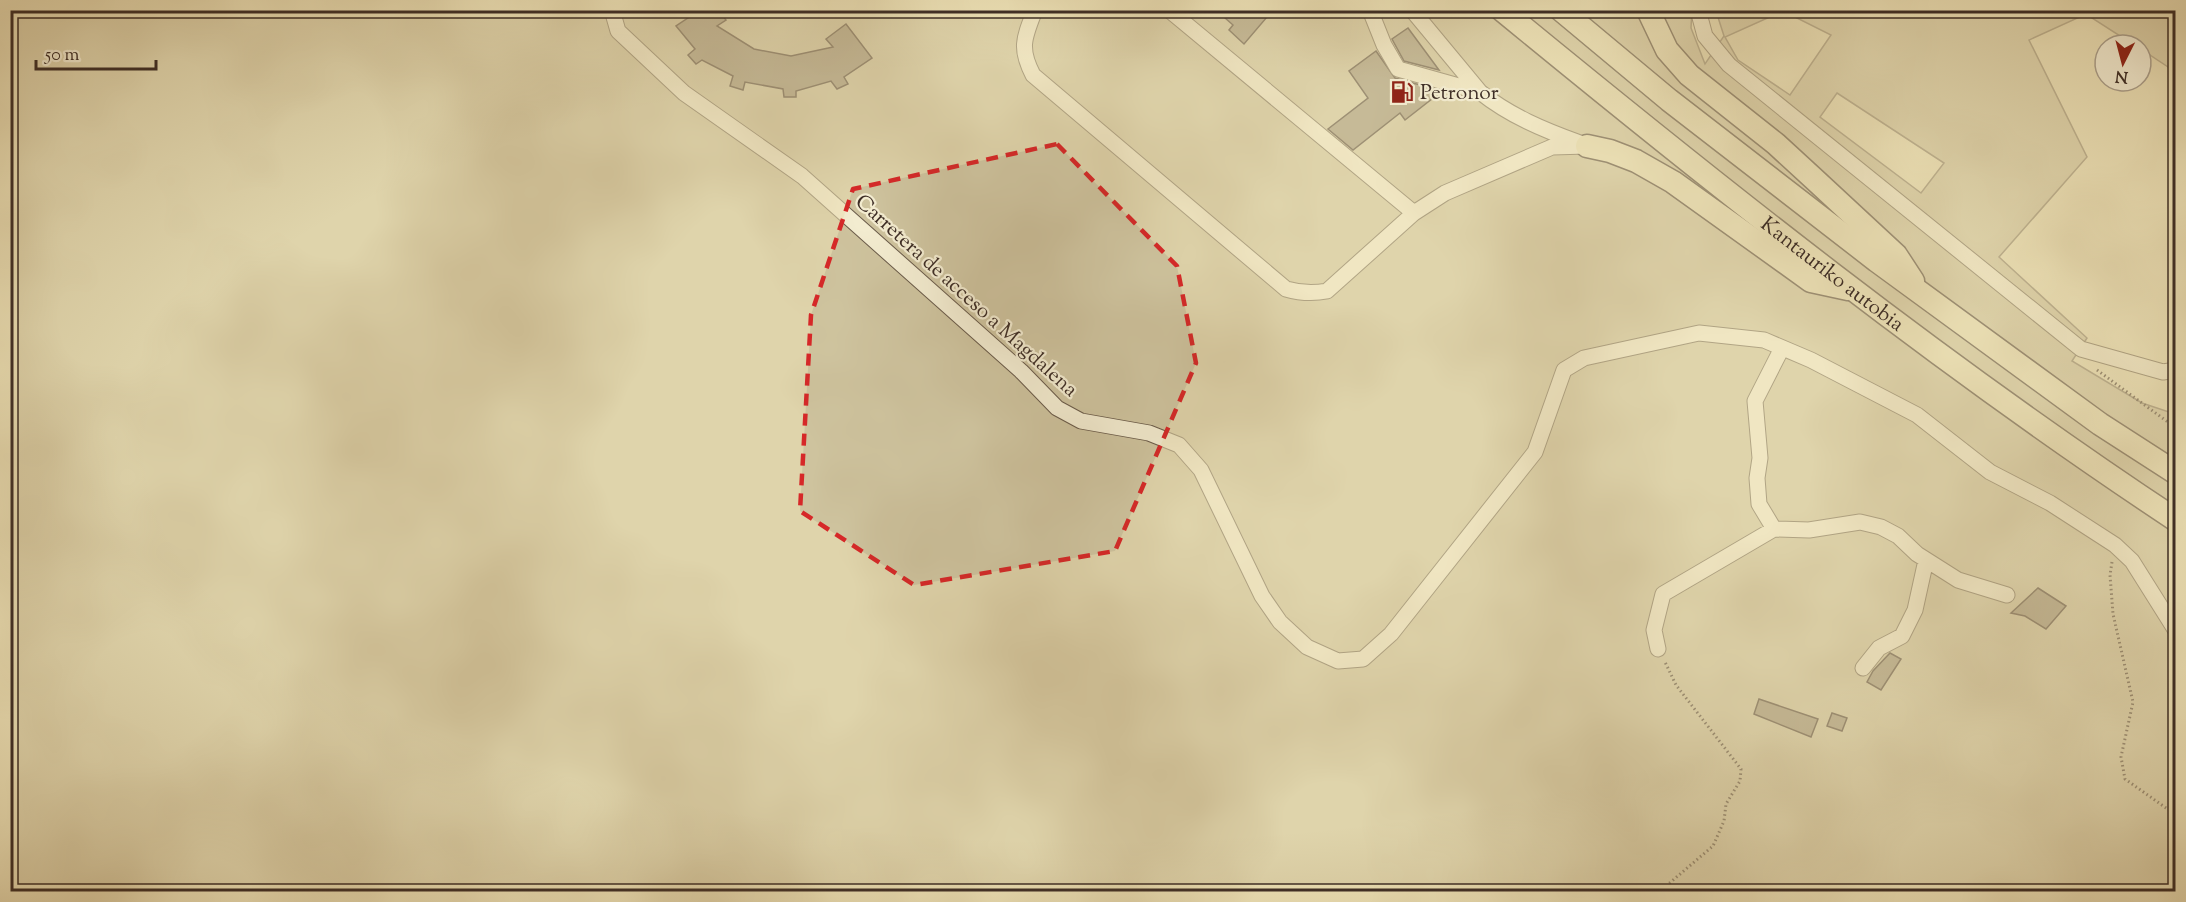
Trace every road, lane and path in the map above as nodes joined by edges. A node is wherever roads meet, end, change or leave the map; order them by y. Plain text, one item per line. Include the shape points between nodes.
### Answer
1 (612, 10) edge
2 (1035, 10) edge
3 (1169, 10) edge
4 (1370, 10) edge
5 (1412, 10) edge
6 (1502, 10) edge
7 (1561, 10) edge
8 (1648, 10) edge
9 (1698, 10) edge
10 (1480, 92) junction
11 (1587, 146) junction
12 (1414, 213) junction
13 (1919, 289) junction
14 (1855, 291) junction
15 (1782, 348) junction
16 (2175, 370) edge
17 (2175, 473) edge
18 (2175, 520) edge
19 (1774, 529) junction
20 (2115, 545) junction
21 (1926, 560) junction
22 (2007, 595) dead end
23 (2175, 631) edge
24 (1659, 649) joint
25 (1863, 668) dead end
26 (2175, 815) edge
27 (1659, 891) edge

1 - 15 street, Carretera de acceso a Magdalena via 618,31 684,93 802,176 1021,371 1057,408 1081,421 1149,433 1179,445 1202,470 1262,596 1280,622 1306,647 1338,661 1363,658 1391,634 1535,452 1564,370 1584,358 1699,333 1764,340
2 - 12 street via 1023,55 1033,75 1286,289 1313,294 1327,291
3 - 12 street
4 - 10 street via 1398,69
5 - 10 street
6 - 14 highway, Kantauriko autobia via 1655,136
7 - 13 highway, Kantauriko autobia via 1806,207
8 - 13 highway via 1667,50 1689,75 1776,144 1896,255
9 - 16 street via 1705,36 1729,65 2081,349 2163,372
10 - 11 street via 1518,118
11 - 12 street via 1551,147 1517,160 1468,181
11 - 14 highway via 1636,161 1673,182 1811,281
13 - 17 highway, Kantauriko autobia via 2052,389
14 - 18 highway, Kantauriko autobia via 2078,456
15 - 19 street via 1755,401 1759,504
15 - 20 street, Carretera de acceso a Magdalena via 1917,415 1990,472 2050,503
19 - 21 street via 1870,524 1899,536
19 - 24 street via 1663,594 1654,630
20 - 23 street, Carretera de acceso a Magdalena via 2132,561
20 - 26 path via 2110,575 2113,614 2133,702 2121,757 2125,779
21 - 22 street via 1958,580
21 - 25 street via 1915,610 1902,636 1879,648
24 - 27 path via 1676,685 1741,769 1740,781 1726,804 1724,822 1713,846

